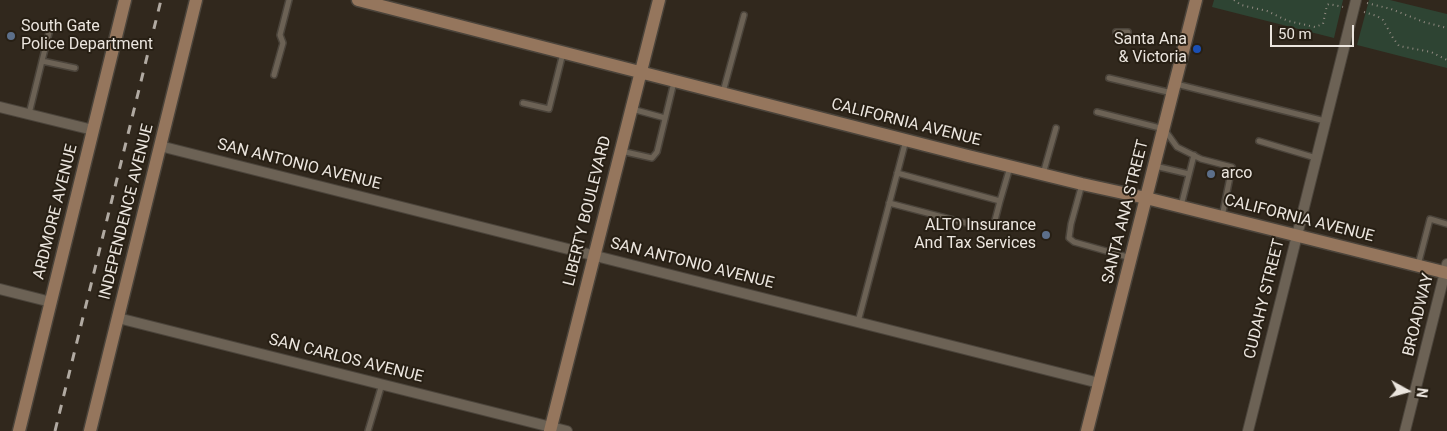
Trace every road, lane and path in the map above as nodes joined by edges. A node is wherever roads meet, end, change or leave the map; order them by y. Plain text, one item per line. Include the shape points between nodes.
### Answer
1 (125, 0) edge
2 (196, 0) edge
3 (289, 0) edge
4 (659, 0) edge
5 (1196, 0) edge
6 (1234, 0) edge
7 (364, 1) edge
8 (1361, 1) edge
9 (1346, 8) dead end
10 (1362, 12) dead end
11 (744, 15) dead end
12 (1447, 28) edge
13 (1116, 32) dead end
14 (1128, 32) dead end
15 (49, 33) dead end
16 (563, 52) junction
17 (1447, 60) edge
18 (42, 61) junction
19 (75, 68) dead end
20 (641, 71) junction
21 (274, 75) dead end
22 (1109, 78) dead end
23 (674, 81) junction
24 (1174, 88) junction
25 (723, 93) junction
26 (523, 103) dead end
27 (0, 106) edge
28 (631, 109) junction
29 (1097, 112) dead end
30 (29, 114) junction
31 (665, 118) junction
32 (1326, 121) junction
33 (1056, 128) dead end
34 (1164, 129) junction
35 (93, 130) junction
36 (906, 140) junction
37 (1259, 141) dead end
38 (160, 146) junction
39 (621, 151) junction
40 (1194, 155) junction
41 (1317, 158) junction
42 (1010, 166) junction
43 (1155, 166) junction
44 (897, 172) junction
45 (1043, 174) junction
46 (1189, 174) junction
47 (1082, 184) junction
48 (1146, 198) junction
49 (1000, 201) junction
50 (889, 203) junction
51 (1181, 206) junction
52 (1222, 217) junction
53 (1447, 224) edge
54 (1297, 235) junction
55 (594, 254) junction
56 (1131, 258) junction
57 (1418, 266) junction
58 (1446, 270) edge
59 (0, 289) edge
60 (51, 302) junction
61 (118, 318) junction
62 (858, 322) junction
63 (1099, 383) junction
64 (382, 384) junction
65 (550, 429) edge
66 (19, 431) edge
67 (90, 431) edge
68 (368, 431) edge
69 (567, 431) edge
70 (1087, 431) edge
71 (1248, 431) edge
72 (1405, 431) edge

1 - 35 street, ARDMORE AVENUE
2 - 38 street, INDEPENDENCE AVENUE
3 - 21 lane via 280,35 283,43
4 - 20 street, LIBERTY BOULEVARD
5 - 24 street, SANTA ANA STREET
6 - 9 path via 1288,21 1315,27 1323,24 1327,5
7 - 16 street, CALIFORNIA AVENUE
8 - 12 path
8 - 32 street, CUDAHY STREET
10 - 17 path via 1383,20 1399,46 1431,52
11 - 25 lane
13 - 14 lane
15 - 18 lane
16 - 20 street, CALIFORNIA AVENUE
16 - 26 lane via 549,109
18 - 19 lane
18 - 30 lane
20 - 23 street, CALIFORNIA AVENUE
20 - 28 street, LIBERTY BOULEVARD
22 - 24 lane
23 - 25 street, CALIFORNIA AVENUE
23 - 31 lane
24 - 32 lane
24 - 34 street, SANTA ANA STREET
25 - 36 street, CALIFORNIA AVENUE
27 - 30 street
28 - 31 lane
28 - 39 street, LIBERTY BOULEVARD
29 - 34 lane
30 - 35 street
31 - 39 lane via 657,152 652,158
32 - 41 street, CUDAHY STREET
33 - 45 lane
34 - 40 lane via 1177,147
34 - 43 street, SANTA ANA STREET
35 - 60 street, ARDMORE AVENUE
36 - 42 street, CALIFORNIA AVENUE
36 - 44 lane
37 - 41 lane
38 - 55 street, SAN ANTONIO AVENUE
38 - 61 street, INDEPENDENCE AVENUE
39 - 55 street, LIBERTY BOULEVARD
40 - 46 lane
40 - 52 lane via 1232,167
41 - 54 street, CUDAHY STREET
42 - 45 street, CALIFORNIA AVENUE
42 - 49 lane
43 - 46 lane
43 - 48 street, SANTA ANA STREET
44 - 49 lane
44 - 50 lane
45 - 47 street, CALIFORNIA AVENUE
46 - 51 lane
47 - 48 street, CALIFORNIA AVENUE
47 - 56 lane via 1069,238
48 - 51 street, CALIFORNIA AVENUE
48 - 56 street, SANTA ANA STREET
49 - 50 lane via 994,224 981,227
50 - 62 lane
51 - 52 street, CALIFORNIA AVENUE
52 - 54 street, CALIFORNIA AVENUE
53 - 57 lane via 1430,219
54 - 57 street, CALIFORNIA AVENUE
54 - 71 street, CUDAHY STREET
55 - 62 street, SAN ANTONIO AVENUE
55 - 65 street, LIBERTY BOULEVARD
56 - 63 street, SANTA ANA STREET
57 - 58 street, CALIFORNIA AVENUE
58 - 72 street, BROADWAY
59 - 60 street
60 - 66 street, ARDMORE AVENUE
61 - 64 street, SAN CARLOS AVENUE
61 - 67 street, INDEPENDENCE AVENUE
62 - 63 street, SAN ANTONIO AVENUE
63 - 70 street, SANTA ANA STREET
64 - 65 street, SAN CARLOS AVENUE
64 - 68 lane
65 - 69 street, SAN CARLOS AVENUE

